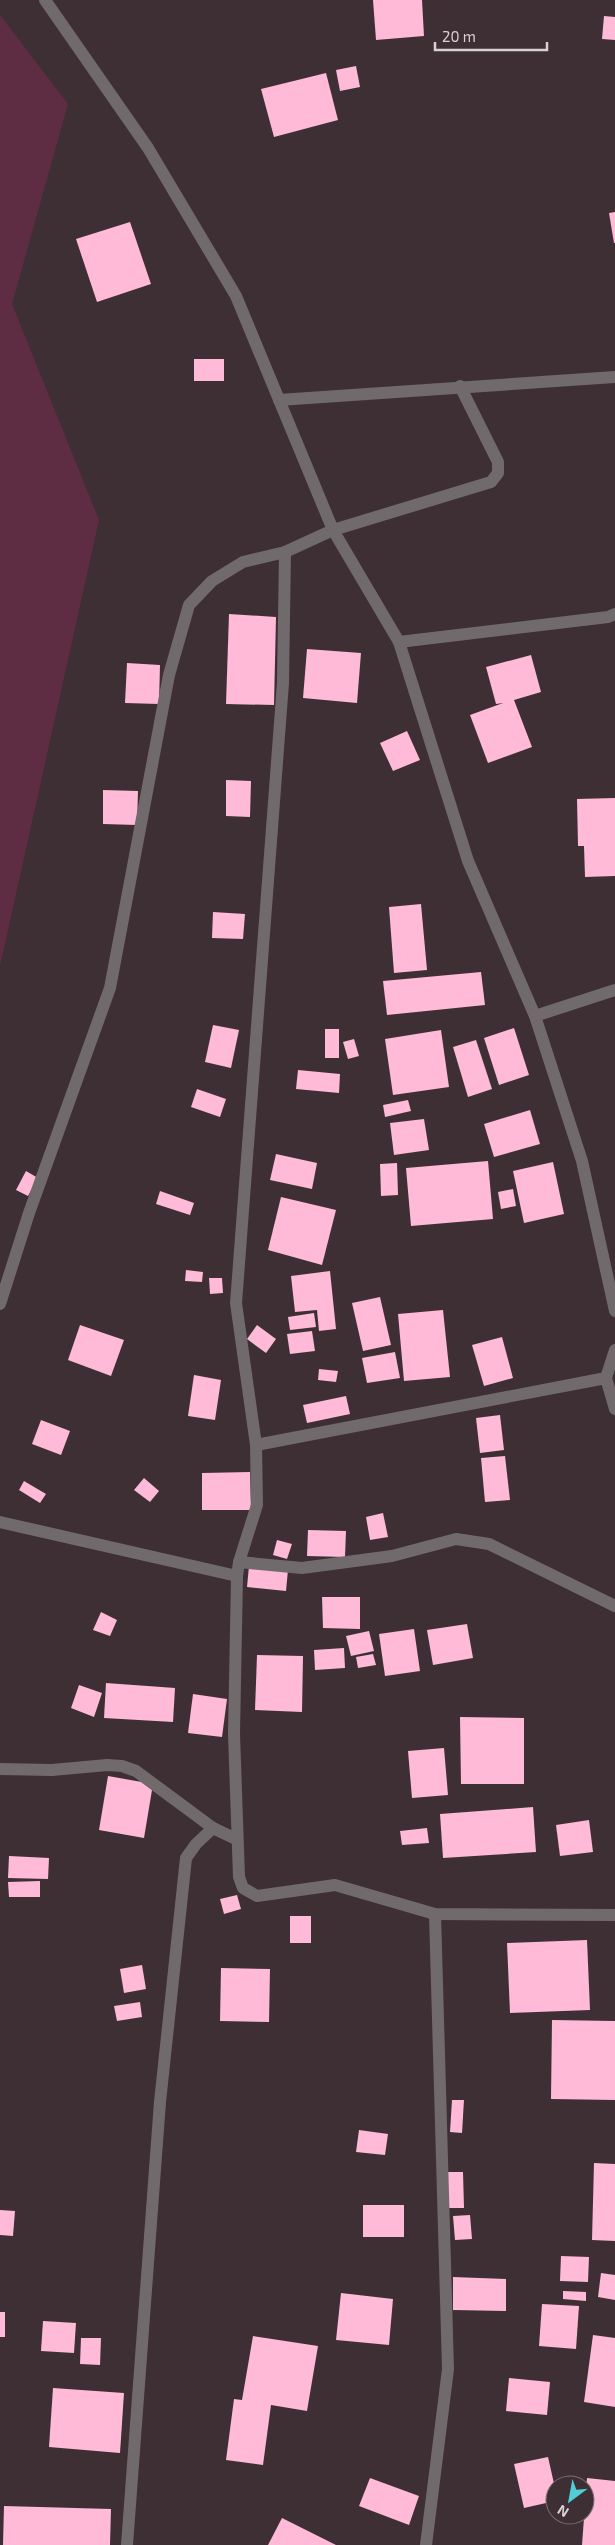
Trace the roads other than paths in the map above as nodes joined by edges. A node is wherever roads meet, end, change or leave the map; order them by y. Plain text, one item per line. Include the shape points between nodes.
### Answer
1 (46, 0) edge
2 (615, 377) edge
3 (460, 386) junction
4 (279, 400) junction
5 (332, 530) junction
6 (285, 552) junction
7 (615, 614) edge
8 (399, 642) junction
9 (615, 990) edge
10 (535, 1016) junction
11 (0, 1304) edge
12 (615, 1311) edge
13 (615, 1350) edge
14 (606, 1378) junction
15 (615, 1409) edge
16 (256, 1444) junction
17 (0, 1522) edge
18 (239, 1562) junction
19 (237, 1576) junction
20 (615, 1606) edge
21 (0, 1770) edge
22 (213, 1828) junction
23 (236, 1839) junction
24 (435, 1914) junction
25 (615, 1915) edge
26 (127, 2545) edge
27 (426, 2545) edge

1 - 4 street via 148,148 236,296
2 - 3 street
3 - 4 street
3 - 5 street via 498,462 498,473 490,482
4 - 5 street
5 - 6 street
5 - 8 street
6 - 11 street via 243,562 212,581 189,605 169,675 110,988
6 - 16 street via 283,683 236,1303
7 - 8 street
8 - 10 street via 468,861
9 - 10 street
10 - 12 street via 582,1160
13 - 14 street
14 - 15 street
14 - 16 street
16 - 18 street via 257,1504
17 - 19 street
18 - 19 street
18 - 20 street via 302,1568 392,1556 456,1539 489,1544
19 - 23 street
21 - 22 street via 122,1766 136,1771
22 - 23 street
22 - 26 street via 186,1858 160,2102
23 - 24 street via 243,1888 257,1896 335,1885
24 - 25 street
24 - 27 street via 448,2369

